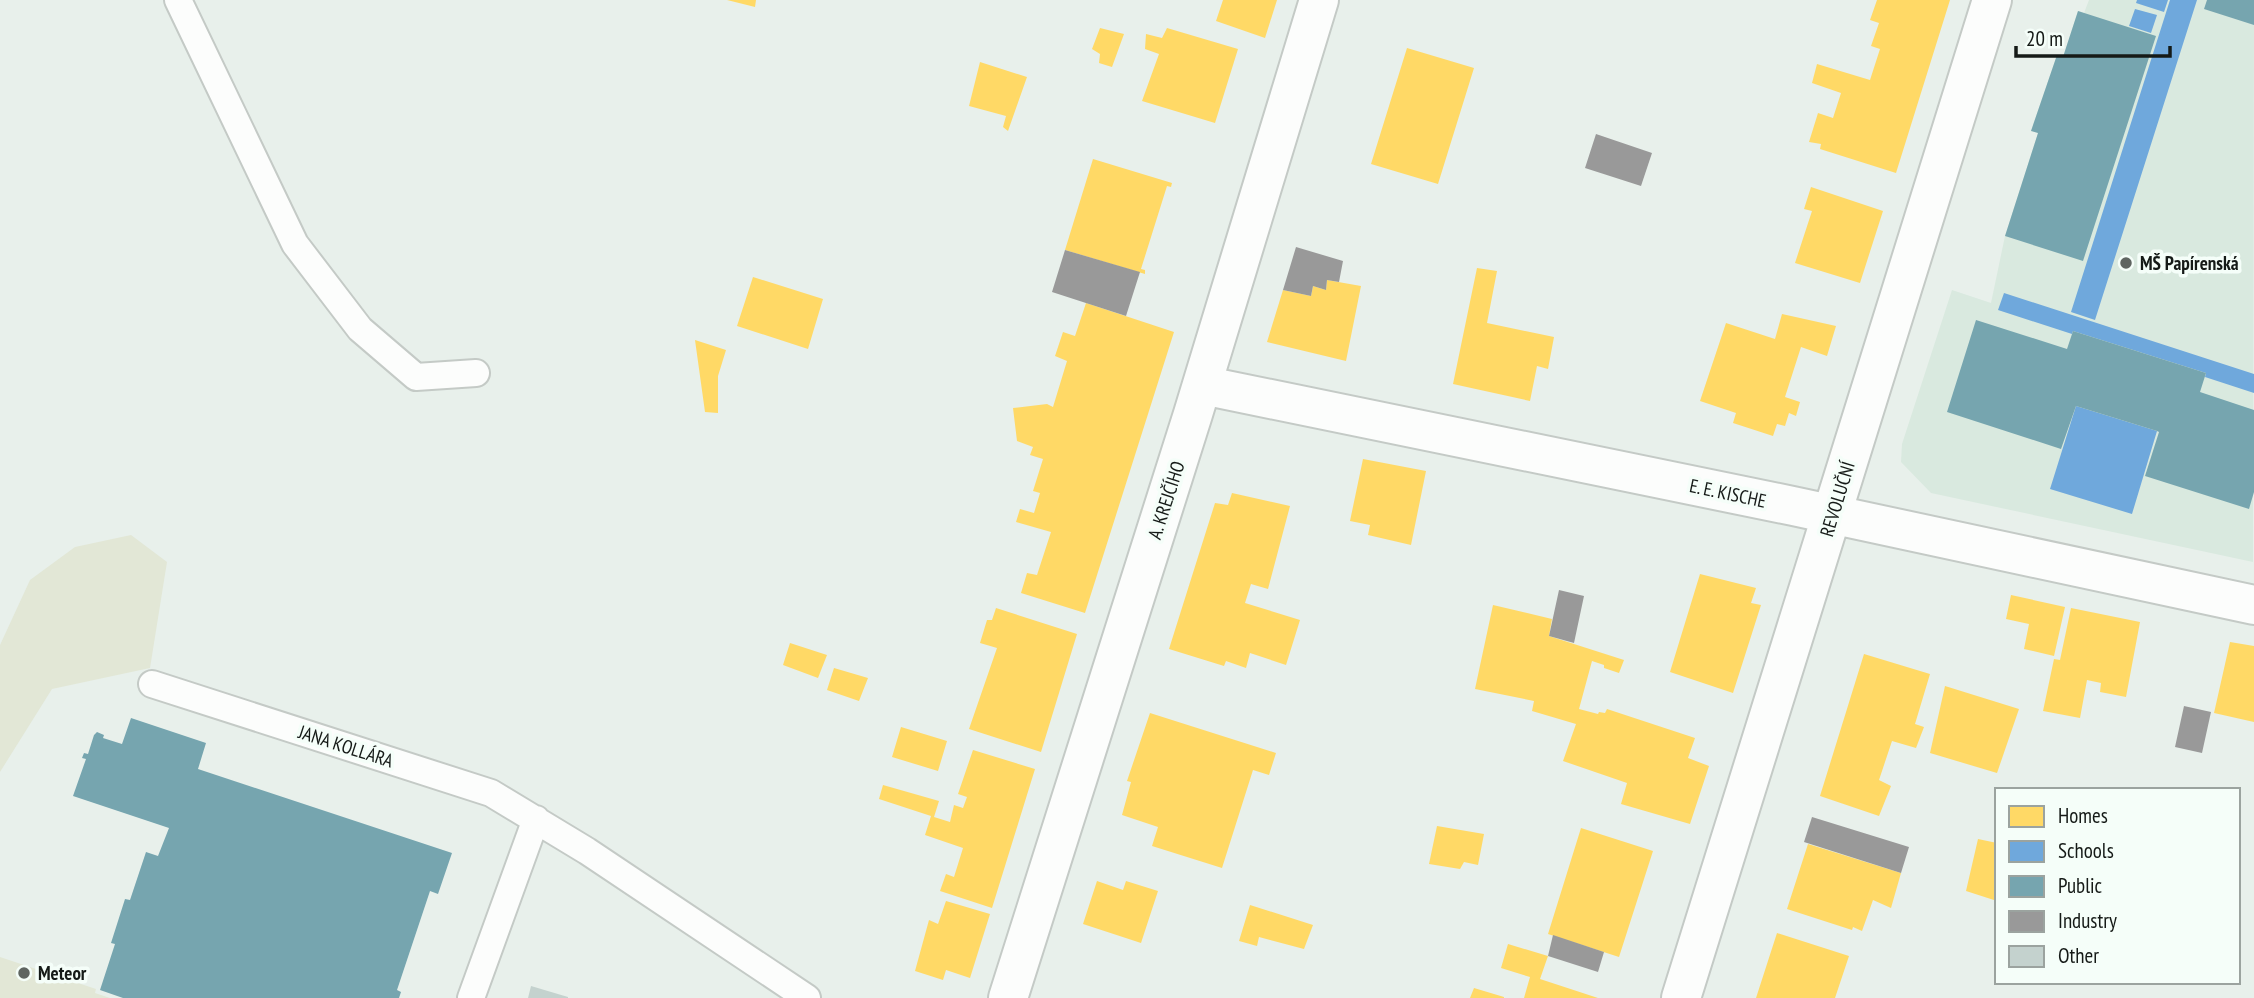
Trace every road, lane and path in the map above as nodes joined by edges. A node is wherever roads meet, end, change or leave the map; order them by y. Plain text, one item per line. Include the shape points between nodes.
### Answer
1 (178, 0) edge
2 (1319, 0) edge
3 (1992, 0) edge
4 (476, 373) dead end
5 (1202, 385) junction
6 (1832, 515) junction
7 (2254, 605) edge
8 (152, 684) dead end
9 (536, 819) junction
10 (471, 998) edge
11 (807, 998) edge
12 (1008, 998) edge
13 (1681, 998) edge

1 - 4 lane via 295,244 360,329 416,377
2 - 5 street, A. KREJČÍHO
3 - 6 street, REVOLUČNÍ
5 - 6 street, E. E. KISCHE
5 - 12 street, A. KREJČÍHO
6 - 7 street, E. E. KISCHE
6 - 13 street, REVOLUČNÍ
8 - 9 lane, JANA KOLLÁRA via 491,793
9 - 10 lane
9 - 11 lane, JANA KOLLÁRA

